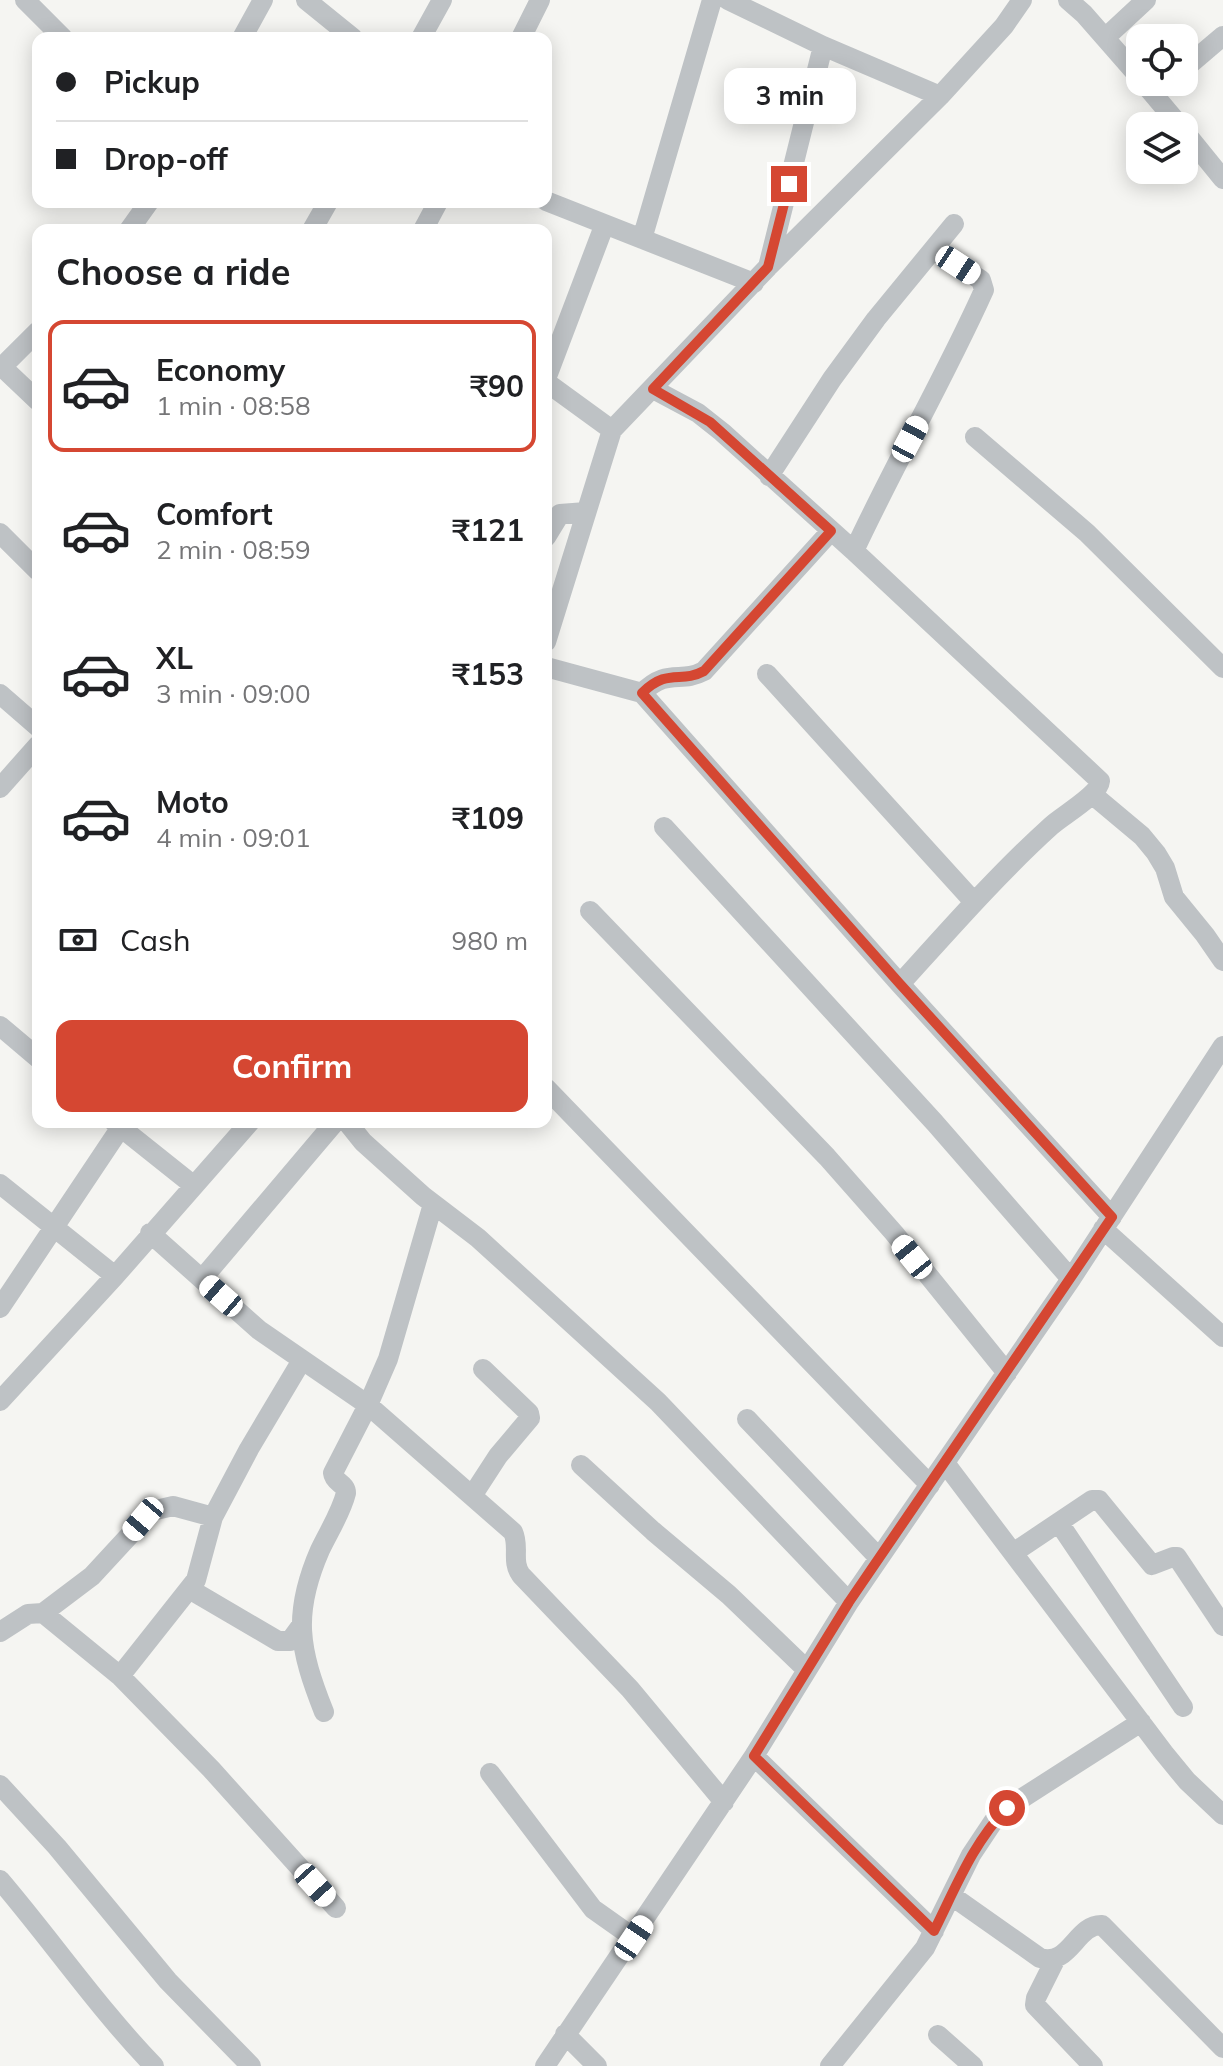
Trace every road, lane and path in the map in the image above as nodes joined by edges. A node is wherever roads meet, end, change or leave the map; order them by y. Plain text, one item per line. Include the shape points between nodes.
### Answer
1 (25, 0) edge
2 (263, 0) edge
3 (306, 0) edge
4 (442, 0) edge
5 (540, 0) edge
6 (712, 0) edge
7 (728, 0) edge
8 (1022, 0) edge
9 (1146, 0) edge
10 (1075, 6) edge
11 (57, 32) edge
12 (245, 32) edge
13 (346, 32) edge
14 (424, 32) edge
15 (524, 32) edge
16 (1223, 36) edge
17 (1105, 38) junction
18 (823, 46) junction
19 (1198, 57) edge
20 (1126, 59) edge
21 (940, 96) junction
22 (1198, 148) edge
23 (1223, 179) edge
24 (552, 204) edge
25 (954, 224) dead end
26 (604, 226) junction
27 (642, 239) junction
28 (934, 250) junction
29 (768, 267) junction
30 (754, 283) junction
31 (32, 337) edge
32 (552, 364) edge
33 (1, 366) edge
34 (552, 385) edge
35 (653, 389) junction
36 (32, 395) edge
37 (612, 430) junction
38 (975, 437) dead end
39 (769, 476) junction
40 (586, 512) junction
41 (552, 527) edge
42 (831, 531) junction
43 (0, 533) edge
44 (854, 551) junction
45 (32, 565) edge
46 (552, 622) edge
47 (1223, 668) edge
48 (552, 669) edge
49 (767, 674) dead end
50 (631, 689) junction
51 (0, 694) edge
52 (32, 722) edge
53 (32, 751) edge
54 (1, 784) edge
55 (1093, 795) junction
56 (664, 827) dead end
57 (974, 902) junction
58 (590, 911) dead end
59 (1223, 961) edge
60 (900, 984) junction
61 (0, 1026) edge
62 (1223, 1046) edge
63 (32, 1053) edge
64 (552, 1094) edge
65 (115, 1128) edge
66 (121, 1128) edge
67 (245, 1128) edge
68 (329, 1128) edge
69 (352, 1128) edge
70 (0, 1184) edge
71 (193, 1185) junction
72 (433, 1204) junction
73 (1107, 1223) junction
74 (53, 1228) junction
75 (150, 1233) junction
76 (190, 1268) junction
77 (115, 1276) junction
78 (1071, 1279) junction
79 (0, 1308) edge
80 (1223, 1337) edge
81 (302, 1360) junction
82 (483, 1369) dead end
83 (1007, 1373) junction
84 (5, 1389) edge
85 (368, 1405) junction
86 (747, 1419) dead end
87 (945, 1463) junction
88 (581, 1465) dead end
89 (930, 1485) junction
90 (472, 1496) junction
91 (213, 1517) junction
92 (1059, 1523) junction
93 (1013, 1553) junction
94 (879, 1558) junction
95 (191, 1590) junction
96 (849, 1602) junction
97 (43, 1613) junction
98 (301, 1626) junction
99 (1223, 1626) edge
100 (0, 1632) edge
101 (806, 1669) junction
102 (120, 1676) junction
103 (1183, 1707) dead end
104 (324, 1712) dead end
105 (1141, 1722) junction
106 (754, 1756) junction
107 (490, 1773) dead end
108 (0, 1785) edge
109 (724, 1802) junction
110 (1223, 1815) edge
111 (0, 1880) edge
112 (952, 1896) junction
113 (336, 1908) dead end
114 (934, 1931) junction
115 (634, 1938) junction
116 (1055, 1960) junction
117 (565, 2034) junction
118 (938, 2035) dead end
119 (1223, 2048) edge
120 (154, 2066) edge
121 (251, 2066) edge
122 (545, 2066) edge
123 (597, 2066) edge
124 (830, 2066) edge
125 (973, 2066) edge
126 (1093, 2066) edge

1 - 11 street
2 - 12 street
3 - 13 street
4 - 14 street
5 - 15 street
6 - 27 street
7 - 18 street
8 - 21 street
9 - 17 street
10 - 17 street
16 - 19 street
17 - 20 street
18 - 21 street
18 - 29 street
21 - 29 street
22 - 23 street
24 - 26 street
25 - 28 street
26 - 27 street
26 - 32 street
27 - 30 street
28 - 39 street via 867,331
28 - 44 street via 981,280 984,290
29 - 30 street
30 - 35 street
31 - 33 street
33 - 36 street
34 - 37 street
35 - 37 street
35 - 39 street via 688,409
37 - 40 street
38 - 47 street via 1087,533
39 - 42 street
40 - 41 street via 560,514
40 - 46 street
42 - 44 street
42 - 50 street via 704,671
43 - 45 street
44 - 55 street via 1097,777 1100,785
48 - 50 street
49 - 57 street
50 - 60 street
51 - 52 street
53 - 54 street
55 - 57 street via 1053,824
55 - 59 street via 1156,853 1174,897
56 - 78 street
57 - 60 street
58 - 83 street via 827,1157
60 - 73 street
61 - 63 street
62 - 73 street
64 - 89 street
65 - 74 street
66 - 71 street
67 - 71 street
68 - 76 street
69 - 72 street
70 - 74 street
71 - 75 street
72 - 85 street via 388,1359
72 - 96 street via 478,1238 658,1402
73 - 78 street
73 - 80 street
74 - 77 street
74 - 79 street
75 - 76 street
75 - 77 street
76 - 81 street via 259,1330
77 - 84 street
78 - 83 street
81 - 85 street
81 - 91 street
82 - 90 street via 530,1418
83 - 87 street
85 - 90 street
85 - 98 street via 333,1473 346,1493 309,1580
86 - 94 street
87 - 89 street
87 - 93 street
88 - 101 street
89 - 94 street
90 - 109 street via 513,1532 521,1575 630,1689
91 - 95 street
91 - 97 street via 173,1506 152,1511 92,1576
92 - 93 street
92 - 99 street via 1099,1500 1152,1565 1177,1557
92 - 103 street
93 - 105 street
94 - 96 street
95 - 98 street via 278,1641 290,1641
95 - 102 street
96 - 101 street
97 - 100 street via 28,1614
97 - 102 street
98 - 104 street via 305,1663
101 - 106 street
102 - 113 street
105 - 110 street via 1187,1781
105 - 112 street via 1007,1808 982,1837
106 - 109 street
106 - 114 street
107 - 115 street via 593,1909
108 - 121 street via 168,1981
109 - 115 street
111 - 120 street
112 - 114 street
112 - 116 street via 1040,1958
114 - 124 street
115 - 117 street
116 - 119 street via 1093,1926 1102,1925
116 - 126 street via 1035,2005
117 - 122 street
117 - 123 street
118 - 125 street

